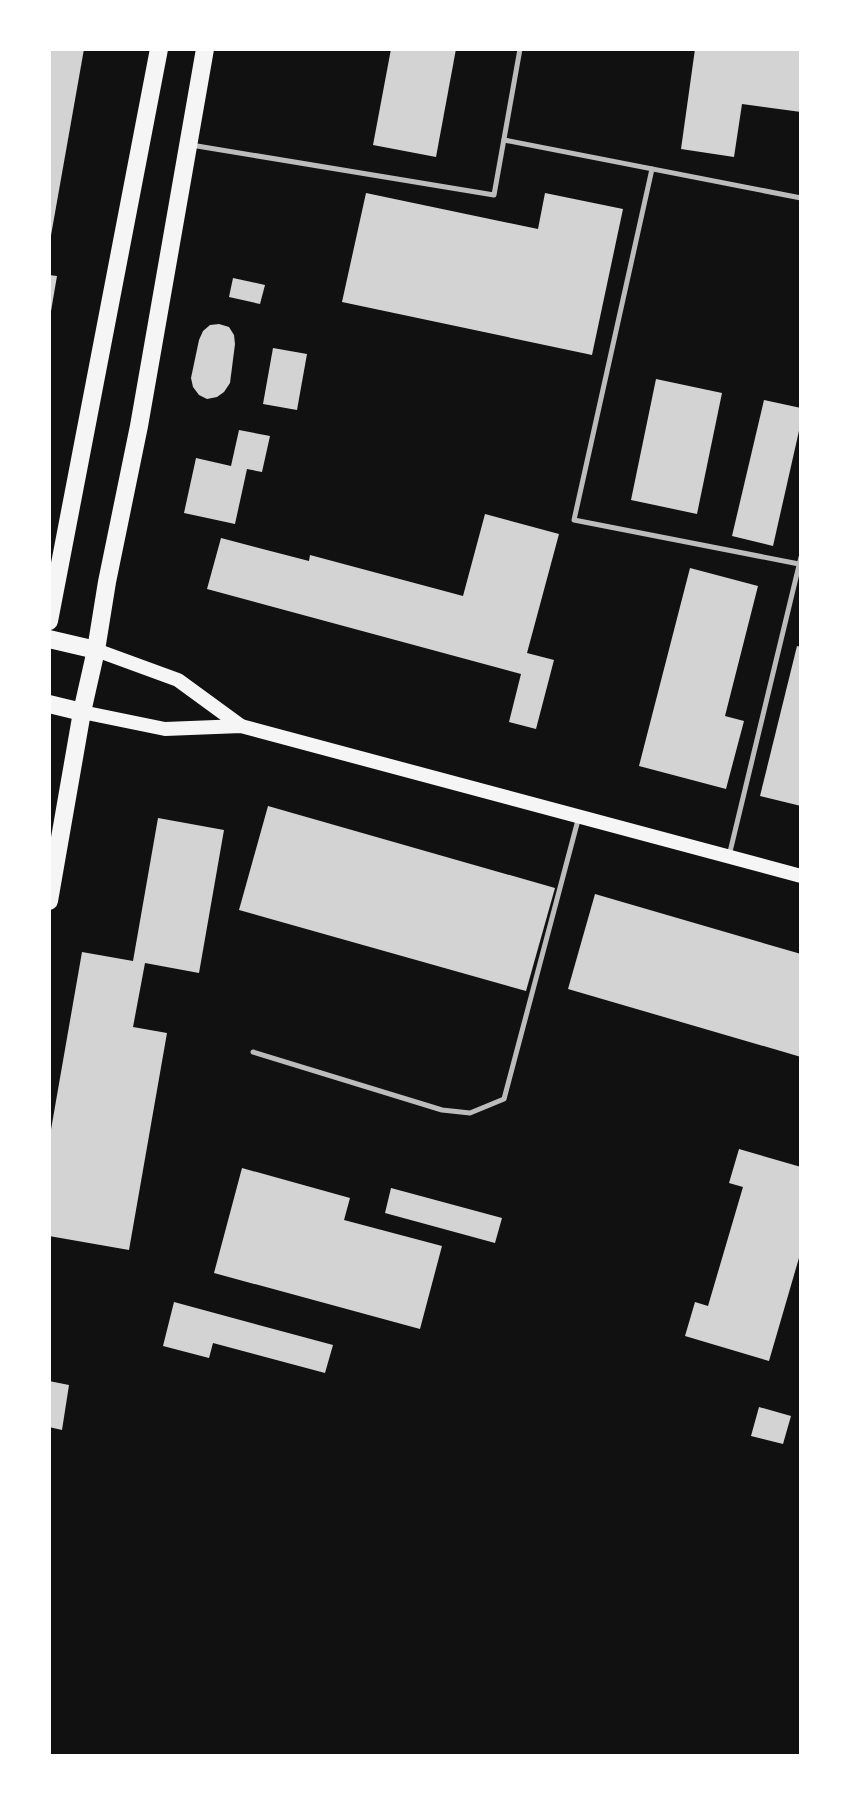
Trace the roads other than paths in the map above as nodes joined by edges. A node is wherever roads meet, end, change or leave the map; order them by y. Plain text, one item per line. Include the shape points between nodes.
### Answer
1 (159, 49) edge
2 (205, 49) edge
3 (520, 49) edge
4 (504, 140) junction
5 (188, 145) junction
6 (652, 169) junction
7 (801, 198) edge
8 (801, 557) edge
9 (799, 564) junction
10 (49, 621) edge
11 (49, 639) edge
12 (96, 650) junction
13 (49, 704) edge
14 (82, 712) junction
15 (241, 726) junction
16 (579, 817) junction
17 (729, 856) junction
18 (801, 876) edge
19 (49, 901) edge
20 (253, 1052) dead end

1 - 10 main road
2 - 5 main road
3 - 4 lane
4 - 5 lane via 494,195
4 - 6 lane
5 - 12 main road
6 - 7 lane
6 - 9 lane via 574,520
8 - 9 lane
9 - 17 lane
11 - 12 main road
12 - 14 main road
12 - 15 main road via 177,680
13 - 14 main road
14 - 15 main road via 165,729
14 - 19 main road
15 - 16 main road
16 - 17 main road
16 - 20 lane via 504,1099 470,1113 442,1110
17 - 18 main road

